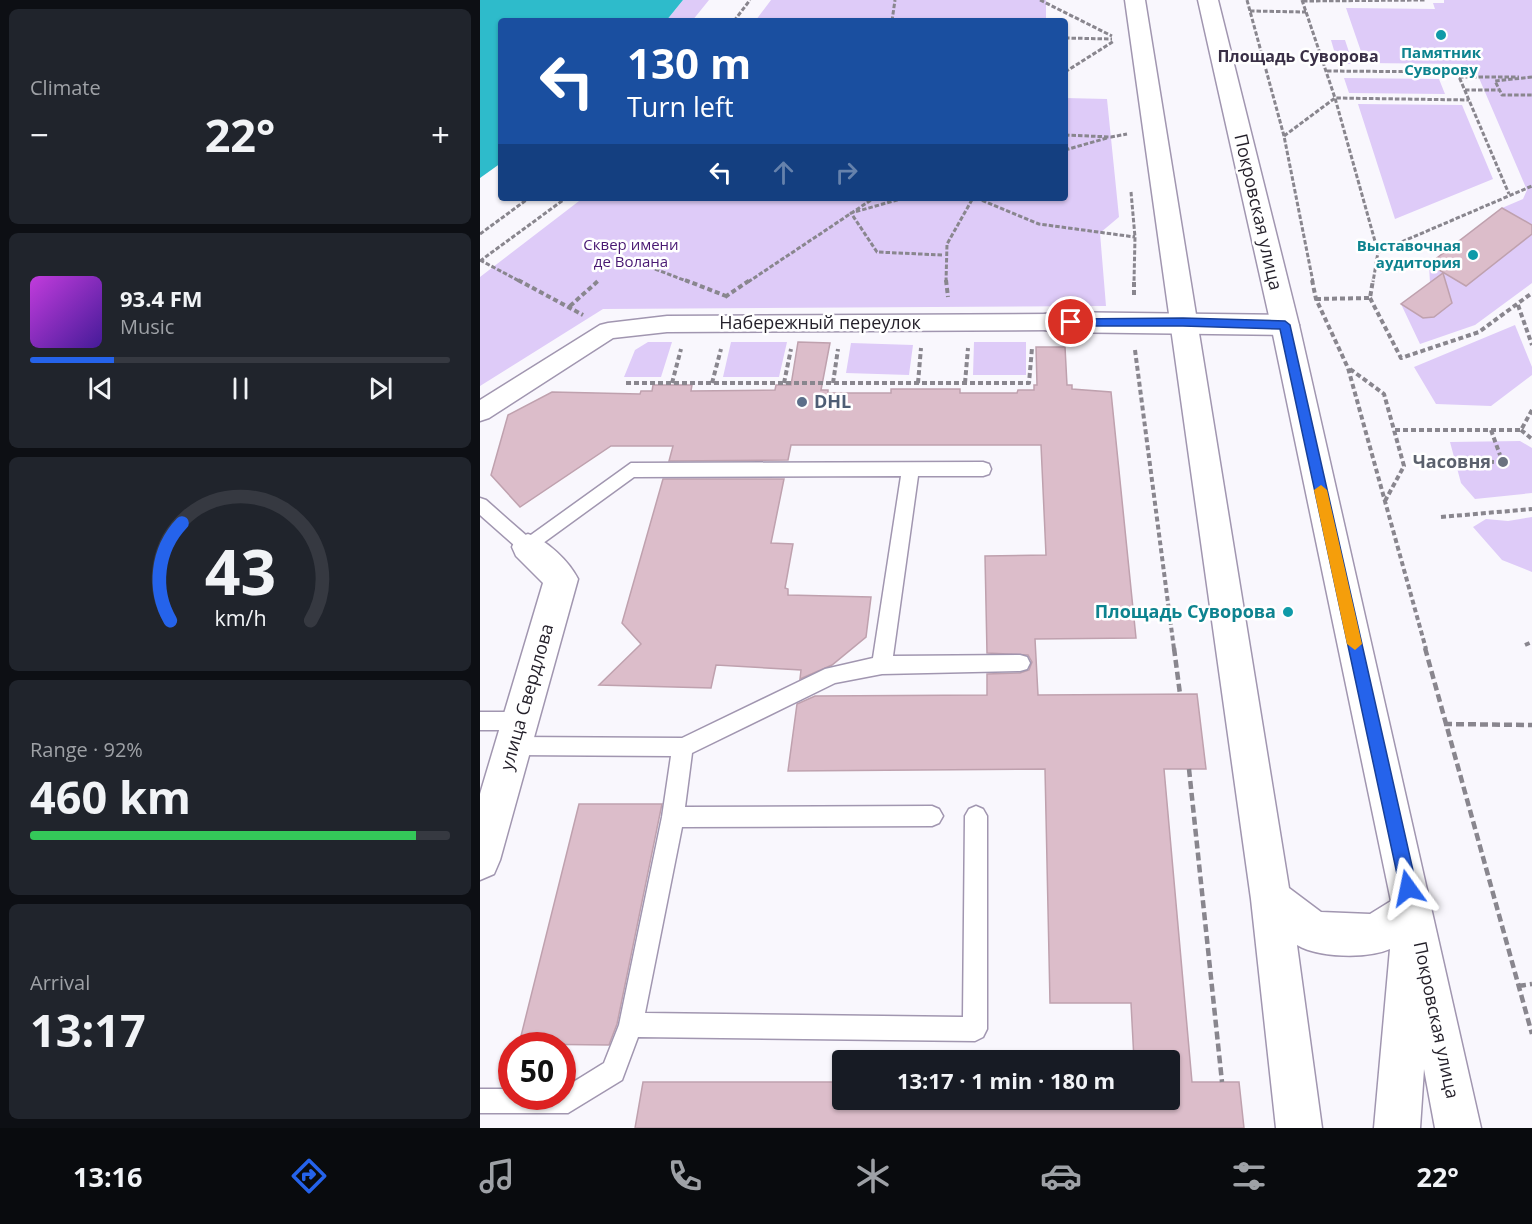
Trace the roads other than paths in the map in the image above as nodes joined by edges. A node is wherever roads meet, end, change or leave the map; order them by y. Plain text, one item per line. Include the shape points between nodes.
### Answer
1 (1135, 0) edge
2 (1208, 0) edge
3 (1052, 322) joint
4 (1183, 322) junction
5 (1285, 325) junction
6 (480, 412) edge
7 (983, 469) dead end
8 (910, 470) junction
9 (480, 505) edge
10 (528, 547) junction
11 (1020, 663) dead end
12 (882, 664) junction
13 (480, 721) edge
14 (516, 734) junction
15 (683, 747) junction
16 (932, 816) dead end
17 (976, 816) dead end
18 (674, 817) junction
19 (480, 860) edge
20 (1271, 898) junction
21 (1413, 911) junction
22 (631, 1025) junction
23 (480, 1101) edge
24 (1460, 1118) edge
25 (1299, 1128) edge
26 (1397, 1128) edge

1 - 4 main road
2 - 5 main road, Покровская улица
3 - 4 main road, Набережный переулок
3 - 6 street, Набережный переулок via 667,324 608,331
4 - 5 main road, Набережный переулок
4 - 20 main road
5 - 21 main road, Покровская улица
7 - 8 lane
8 - 10 lane via 631,470
8 - 12 lane
9 - 10 lane
10 - 14 main road, улица Свердлова via 561,579
11 - 12 lane
12 - 15 lane via 832,675
13 - 14 lane
14 - 15 lane
14 - 19 main road, улица Свердлова
15 - 18 lane
16 - 18 lane
17 - 22 lane via 975,1029
18 - 22 lane
20 - 21 main road via 1314,932 1374,935
20 - 25 main road
21 - 24 main road, Покровская улица
21 - 26 main road
22 - 23 lane via 613,1071 568,1101

